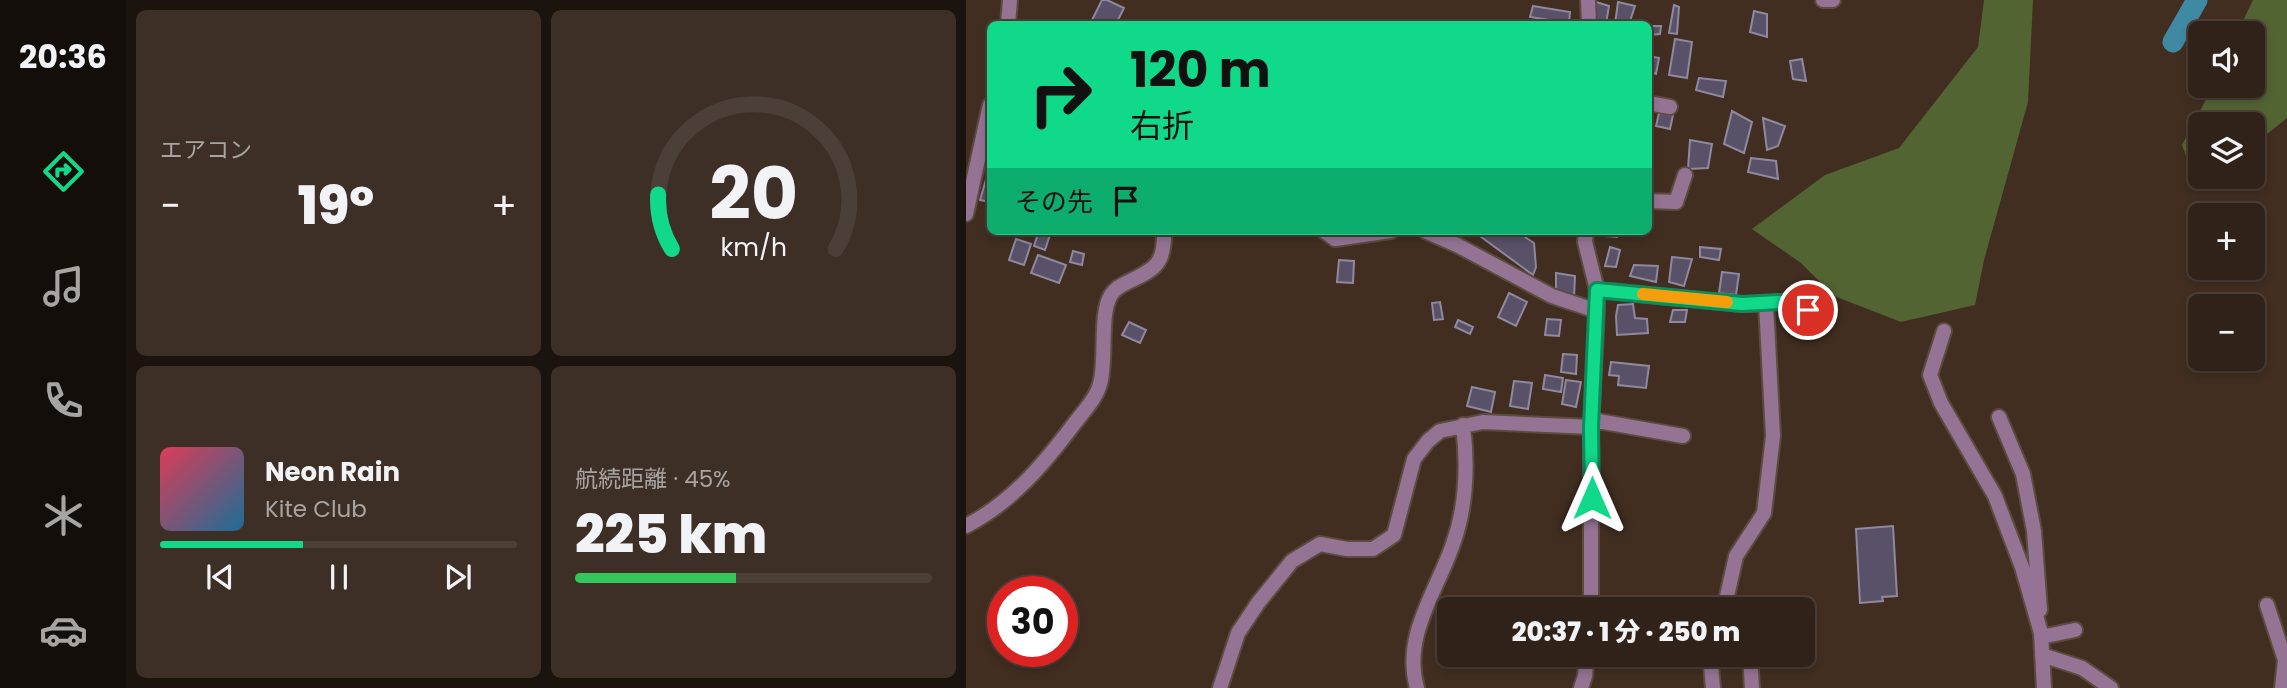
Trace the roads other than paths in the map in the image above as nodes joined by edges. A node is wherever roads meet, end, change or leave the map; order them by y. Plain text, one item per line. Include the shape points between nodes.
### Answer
1 (1010, 0) edge
2 (1588, 0) edge
3 (1824, 0) edge
4 (1833, 0) edge
5 (1008, 21) edge
6 (1589, 21) edge
7 (1652, 104) edge
8 (1670, 107) dead end
9 (987, 119) edge
10 (1685, 175) dead end
11 (1652, 201) edge
12 (966, 214) edge
13 (1164, 235) edge
14 (1330, 235) edge
15 (1363, 235) edge
16 (1434, 235) edge
17 (1586, 235) edge
18 (1597, 290) junction
19 (1766, 304) junction
20 (1808, 310) dead end
21 (1597, 311) junction
22 (1944, 331) dead end
23 (1999, 417) dead end
24 (1591, 424) junction
25 (1463, 425) junction
26 (1683, 436) dead end
27 (966, 526) edge
28 (1591, 597) edge
29 (1728, 597) edge
30 (2267, 605) dead end
31 (2075, 630) dead end
32 (2041, 635) junction
33 (2042, 654) junction
34 (1586, 667) edge
35 (1711, 667) edge
36 (1751, 667) edge
37 (1220, 688) edge
38 (1417, 688) edge
39 (1581, 688) edge
40 (1713, 688) edge
41 (1752, 688) edge
42 (2044, 688) edge
43 (2111, 688) edge
44 (2282, 688) edge

1 - 5 street
2 - 6 street
3 - 4 street
7 - 8 street
9 - 12 street
10 - 11 street via 1676,202
13 - 27 street via 1158,264 1114,290 1108,302 1102,376 1095,396 1020,489
14 - 15 street via 1335,239
16 - 21 street via 1552,296
17 - 18 street
18 - 19 street
18 - 21 street
19 - 20 street via 1779,302
19 - 29 street via 1773,436 1764,513 1736,556
21 - 24 street
22 - 32 street via 1930,375 1941,403 1995,496
23 - 32 street via 2023,474 2034,531
24 - 25 street
24 - 26 street
24 - 28 street
25 - 37 street via 1440,431 1414,459 1394,535 1373,549 1320,544 1292,561 1238,634
25 - 38 street via 1468,461 1464,504 1454,544 1418,623 1412,670
30 - 44 street via 2285,660
31 - 32 street
32 - 33 street
33 - 42 street
33 - 43 street via 2082,668
34 - 39 street
35 - 40 street
36 - 41 street

